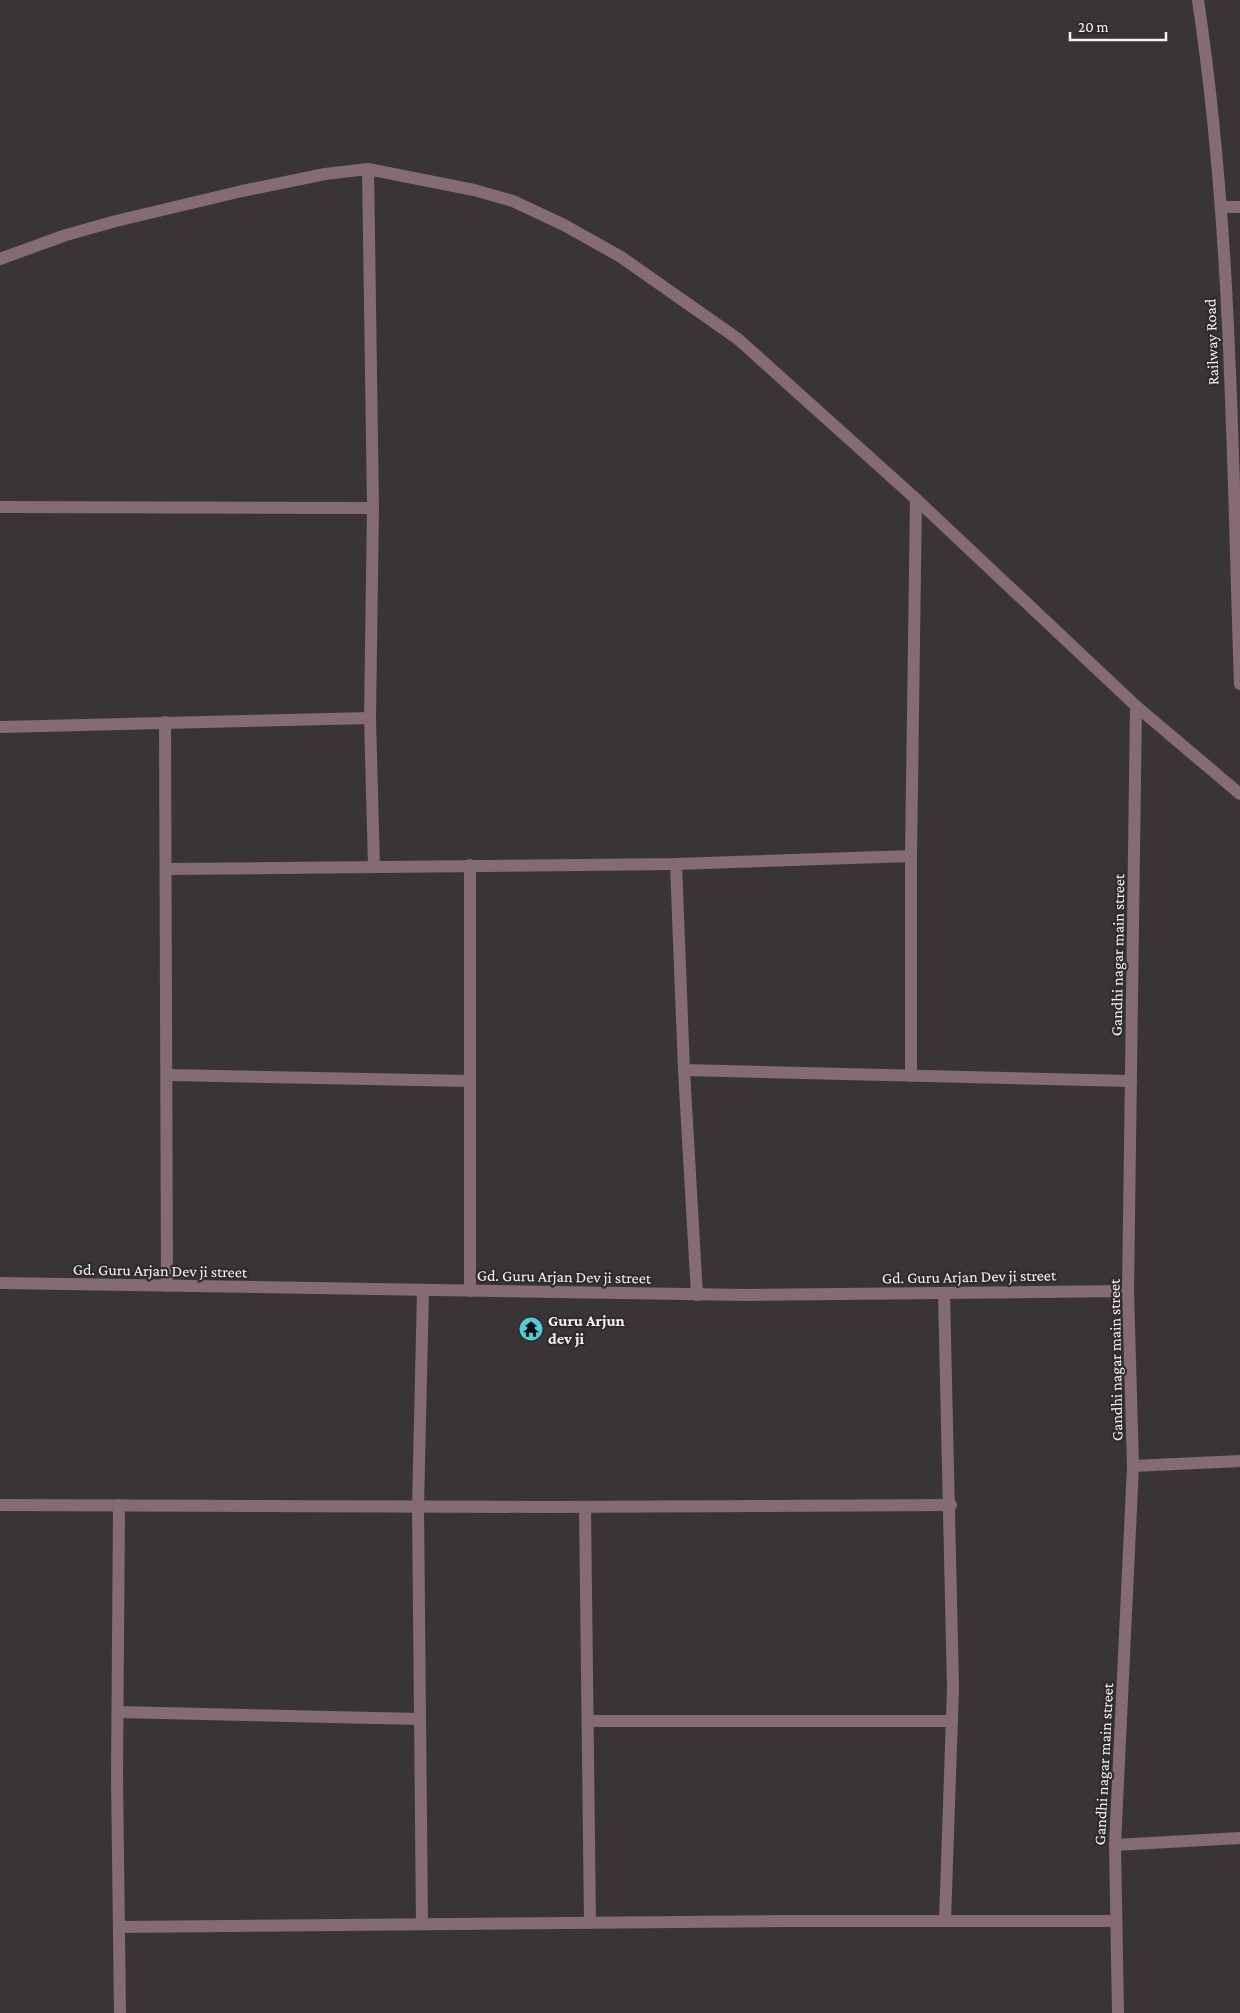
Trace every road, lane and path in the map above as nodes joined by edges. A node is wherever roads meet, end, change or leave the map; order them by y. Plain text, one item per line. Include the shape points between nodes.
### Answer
1 (1198, 0) edge
2 (368, 169) junction
3 (1222, 207) junction
4 (1240, 207) edge
5 (0, 259) edge
6 (916, 499) junction
7 (0, 507) edge
8 (373, 508) junction
9 (1240, 684) edge
10 (1136, 706) junction
11 (370, 718) junction
12 (166, 722) junction
13 (0, 727) edge
14 (1240, 794) edge
15 (911, 856) junction
16 (676, 864) junction
17 (470, 865) junction
18 (374, 866) junction
19 (167, 869) junction
20 (684, 1070) junction
21 (166, 1075) junction
22 (911, 1076) junction
23 (469, 1080) junction
24 (1131, 1081) junction
25 (0, 1283) edge
26 (167, 1286) junction
27 (423, 1290) junction
28 (470, 1291) junction
29 (1128, 1291) junction
30 (944, 1293) junction
31 (697, 1295) junction
32 (1240, 1461) edge
33 (1133, 1466) junction
34 (0, 1505) edge
35 (119, 1505) junction
36 (951, 1505) junction
37 (418, 1506) junction
38 (585, 1507) junction
39 (118, 1712) junction
40 (420, 1719) junction
41 (588, 1721) junction
42 (952, 1721) junction
43 (1240, 1838) edge
44 (1115, 1845) junction
45 (945, 1921) junction
46 (1115, 1921) junction
47 (590, 1923) junction
48 (422, 1924) junction
49 (119, 1927) junction
50 (120, 2013) edge
51 (1118, 2013) edge

1 - 3 street, Railway Road via 1210,75
2 - 5 street via 260,187 116,221 66,234
2 - 6 street via 512,201 621,257 738,339
2 - 8 street
3 - 4 street
3 - 9 street, Railway Road
6 - 10 street
6 - 15 street
7 - 8 street
8 - 11 street
10 - 14 street
10 - 24 street, Gandhi nagar main street
11 - 12 street
11 - 18 street
12 - 13 street
12 - 19 street
15 - 16 street
15 - 22 street
16 - 17 street
16 - 20 street
17 - 18 street
17 - 23 street
18 - 19 street
19 - 21 street
20 - 22 street
20 - 31 street
21 - 23 street
21 - 26 street
22 - 24 street
23 - 28 street
24 - 29 street, Gandhi nagar main street
25 - 26 street, Gd. Guru Arjan Dev ji street
26 - 27 street, Gd. Guru Arjan Dev ji street
27 - 28 street, Gd. Guru Arjan Dev ji street
27 - 37 street
28 - 31 street, Gd. Guru Arjan Dev ji street
29 - 30 street, Gd. Guru Arjan Dev ji street
29 - 33 street, Gandhi nagar main street
30 - 31 street, Gd. Guru Arjan Dev ji street
30 - 36 street
32 - 33 street
33 - 44 street, Gandhi nagar main street
34 - 35 street
35 - 37 street
35 - 39 street
36 - 38 street
36 - 42 street
37 - 38 street
37 - 40 street
38 - 41 street
39 - 40 street
39 - 49 street
40 - 48 street
41 - 42 street
41 - 47 street
42 - 45 street
43 - 44 street
44 - 46 street, Gandhi nagar main street
45 - 46 street
45 - 47 street
46 - 51 street, Gandhi nagar main street
47 - 48 street
48 - 49 street
49 - 50 street

